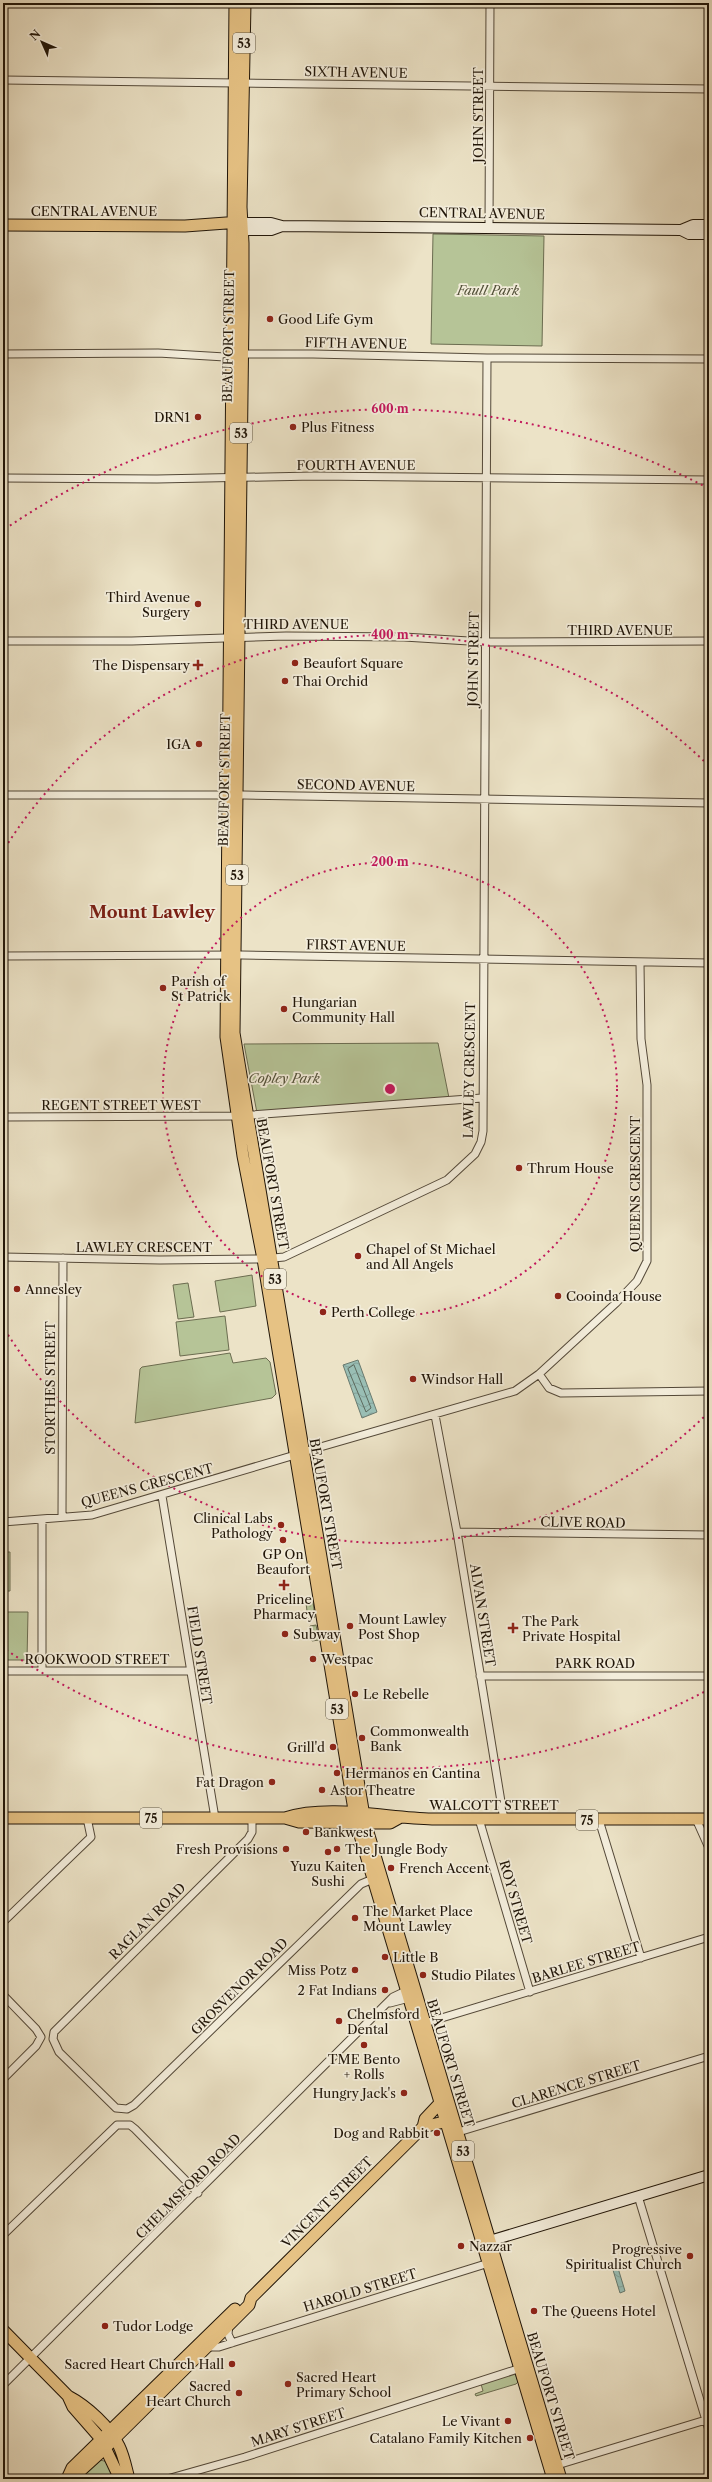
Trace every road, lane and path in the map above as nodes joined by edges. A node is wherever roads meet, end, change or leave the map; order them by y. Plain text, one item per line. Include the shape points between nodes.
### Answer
1 (235, 3) edge
2 (245, 3) edge
3 (490, 3) edge
4 (3, 80) edge
5 (239, 83) junction
6 (490, 88) junction
7 (709, 89) edge
8 (3, 225) edge
9 (237, 226) junction
10 (709, 226) edge
11 (490, 227) junction
12 (681, 230) junction
13 (709, 234) edge
14 (3, 354) edge
15 (237, 356) junction
16 (487, 358) junction
17 (709, 360) edge
18 (236, 477) junction
19 (3, 478) edge
20 (487, 478) junction
21 (709, 480) edge
22 (235, 636) junction
23 (3, 641) edge
24 (709, 641) edge
25 (485, 642) junction
26 (234, 794) junction
27 (3, 795) edge
28 (484, 799) junction
29 (709, 802) edge
30 (230, 955) junction
31 (3, 956) edge
32 (483, 959) junction
33 (640, 963) junction
34 (709, 963) edge
35 (482, 1098) junction
36 (243, 1116) junction
37 (3, 1117) edge
38 (3, 1257) edge
39 (284, 1257) junction
40 (63, 1258) junction
41 (267, 1259) junction
42 (274, 1274) junction
43 (539, 1374) junction
44 (709, 1391) edge
45 (435, 1415) junction
46 (299, 1454) junction
47 (162, 1496) junction
48 (62, 1517) junction
49 (42, 1519) junction
50 (3, 1522) edge
51 (458, 1532) junction
52 (709, 1535) edge
53 (3, 1671) edge
54 (42, 1671) junction
55 (191, 1671) junction
56 (480, 1676) junction
57 (709, 1676) edge
58 (3, 1818) edge
59 (87, 1818) junction
60 (215, 1818) junction
61 (252, 1818) junction
62 (360, 1818) junction
63 (479, 1819) junction
64 (696, 1819) junction
65 (709, 1819) edge
66 (504, 1820) junction
67 (599, 1820) junction
68 (708, 1842) edge
69 (373, 1880) junction
70 (3, 1922) edge
71 (709, 1938) edge
72 (641, 1958) junction
73 (530, 1992) junction
74 (412, 1993) junction
75 (3, 1995) edge
76 (425, 2023) junction
77 (709, 2056) edge
78 (3, 2079) edge
79 (440, 2103) junction
80 (121, 2110) joint
81 (449, 2120) junction
82 (423, 2126) junction
83 (454, 2134) junction
84 (709, 2175) edge
85 (198, 2193) junction
86 (638, 2196) junction
87 (3, 2235) edge
88 (486, 2242) junction
89 (492, 2262) junction
90 (251, 2298) junction
91 (229, 2325) junction
92 (3, 2330) edge
93 (232, 2343) junction
94 (206, 2347) junction
95 (31, 2359) junction
96 (524, 2367) junction
97 (3, 2385) edge
98 (708, 2419) edge
99 (709, 2430) edge
100 (108, 2439) junction
101 (554, 2474) edge
102 (67, 2479) edge
103 (120, 2479) edge
104 (129, 2479) edge
105 (167, 2479) edge

1 - 5 main road, BEAUFORT STREET / 53
2 - 5 main road, BEAUFORT STREET / 53
3 - 6 street, JOHN STREET
4 - 5 street, SIXTH AVENUE
5 - 6 street, SIXTH AVENUE
5 - 9 main road, BEAUFORT STREET / 53
6 - 7 street, SIXTH AVENUE
6 - 11 street, JOHN STREET
8 - 9 main road, CENTRAL AVENUE via 185,226 208,230
9 - 11 main road, CENTRAL AVENUE via 271,230 282,226
9 - 15 main road, BEAUFORT STREET / 53
10 - 12 main road, CENTRAL AVENUE via 693,225
11 - 12 main road, CENTRAL AVENUE
12 - 13 main road, CENTRAL AVENUE via 689,234
14 - 15 street, FIFTH AVENUE via 158,352
15 - 16 street, FIFTH AVENUE via 314,354
15 - 18 main road, BEAUFORT STREET / 53
16 - 17 street, FIFTH AVENUE
16 - 20 street, JOHN STREET
18 - 19 street, FOURTH AVENUE
18 - 20 street, FOURTH AVENUE
18 - 22 main road, BEAUFORT STREET / 53
20 - 21 street, FOURTH AVENUE
20 - 25 street, JOHN STREET
22 - 23 street, THIRD AVENUE via 132,641
22 - 25 street, THIRD AVENUE via 404,637
22 - 26 main road, BEAUFORT STREET / 53
24 - 25 street, THIRD AVENUE
25 - 28 street, JOHN STREET
26 - 27 street, SECOND AVENUE
26 - 28 street, SECOND AVENUE
26 - 30 main road, BEAUFORT STREET / 53
28 - 29 street, SECOND AVENUE
28 - 32 street, JOHN STREET
30 - 31 street, FIRST AVENUE
30 - 32 street, FIRST AVENUE
30 - 36 main road, BEAUFORT STREET / 53 via 226,1037
32 - 33 street, FIRST AVENUE
32 - 35 street, LAWLEY CRESCENT
33 - 34 street, FIRST AVENUE
33 - 43 street, QUEENS CRESCENT via 641,1039 647,1085 647,1261 637,1282
35 - 36 street, REGENT STREET WEST
35 - 39 street, LAWLEY CRESCENT via 481,1142 467,1164 451,1177
36 - 37 street, REGENT STREET WEST
36 - 41 main road, BEAUFORT STREET / 53 via 243,1156
38 - 40 street, LAWLEY CRESCENT
39 - 41 street, LAWLEY CRESCENT
39 - 42 street via 277,1264
40 - 41 street, LAWLEY CRESCENT
40 - 48 street, STORTHES STREET
41 - 42 main road, BEAUFORT STREET / 53
41 - 46 main road, BEAUFORT STREET / 53
42 - 46 main road, BEAUFORT STREET / 53
43 - 44 street via 549,1388 561,1393
43 - 45 street, QUEENS CRESCENT via 504,1396
45 - 46 street, QUEENS CRESCENT
45 - 51 street, ALVAN STREET
46 - 47 street, QUEENS CRESCENT
46 - 62 main road, BEAUFORT STREET / 53
47 - 48 street, QUEENS CRESCENT via 92,1515
47 - 55 street, FIELD STREET
48 - 49 street, QUEENS CRESCENT
49 - 50 street, QUEENS CRESCENT
49 - 54 street
51 - 52 street, CLIVE ROAD
51 - 56 street, ALVAN STREET
53 - 54 street, ROOKWOOD STREET
54 - 55 street, ROOKWOOD STREET
55 - 60 street, FIELD STREET
56 - 57 street, PARK ROAD
56 - 66 street, ALVAN STREET
58 - 59 main road, WALCOTT STREET / 75
59 - 60 main road, WALCOTT STREET / 75
59 - 70 street via 91,1837
60 - 61 main road, WALCOTT STREET / 75
61 - 62 main road, WALCOTT STREET / 75 via 284,1818 299,1814
61 - 80 street, RAGLAN ROAD via 252,1832 248,1839 58,2025 53,2039 59,2052 113,2106
62 - 63 main road, WALCOTT STREET / 75 via 390,1823 399,1818
62 - 69 main road, BEAUFORT STREET / 53
62 - 74 main road, BEAUFORT STREET / 53
63 - 66 main road, WALCOTT STREET / 75
63 - 73 street, ROY STREET
64 - 65 main road, WALCOTT STREET / 75
64 - 67 main road, WALCOTT STREET / 75
64 - 68 street
66 - 67 main road, WALCOTT STREET / 75
67 - 72 street
69 - 74 main road, BEAUFORT STREET / 53
69 - 80 street, GROSVENOR ROAD via 361,1884 134,2105
71 - 72 street, BARLEE STREET
72 - 73 street, BARLEE STREET
73 - 76 street, BARLEE STREET
74 - 76 main road, BEAUFORT STREET / 53
74 - 79 main road, BEAUFORT STREET / 53
74 - 85 street, CHELMSFORD ROAD via 390,2003
75 - 78 street via 41,2036 36,2046
76 - 81 main road, BEAUFORT STREET / 53
77 - 83 street, CLARENCE STREET
79 - 81 main road, BEAUFORT STREET / 53
79 - 82 main road, VINCENT STREET via 425,2119
81 - 82 main road
81 - 83 main road, BEAUFORT STREET / 53
82 - 90 main road, VINCENT STREET
83 - 88 main road, BEAUFORT STREET / 53
84 - 86 main road
85 - 87 street via 135,2129 122,2124 111,2128
85 - 95 street, CHELMSFORD ROAD
86 - 88 main road
86 - 98 street
88 - 89 main road, BEAUFORT STREET / 53
89 - 93 street, HAROLD STREET
89 - 96 main road, BEAUFORT STREET / 53
90 - 91 main road, VINCENT STREET via 249,2305
90 - 100 main road, VINCENT STREET via 244,2299
91 - 93 street via 228,2334
91 - 94 main road, VINCENT STREET
92 - 95 main road
93 - 94 street, HAROLD STREET
94 - 100 main road, VINCENT STREET
95 - 97 street, CHELMSFORD ROAD
95 - 100 main road via 68,2396 73,2407
96 - 101 main road, BEAUFORT STREET / 53
96 - 105 street, MARY STREET
98 - 99 street
98 - 101 street
100 - 102 main road, VINCENT STREET via 77,2474
100 - 103 main road
100 - 104 main road via 120,2448

